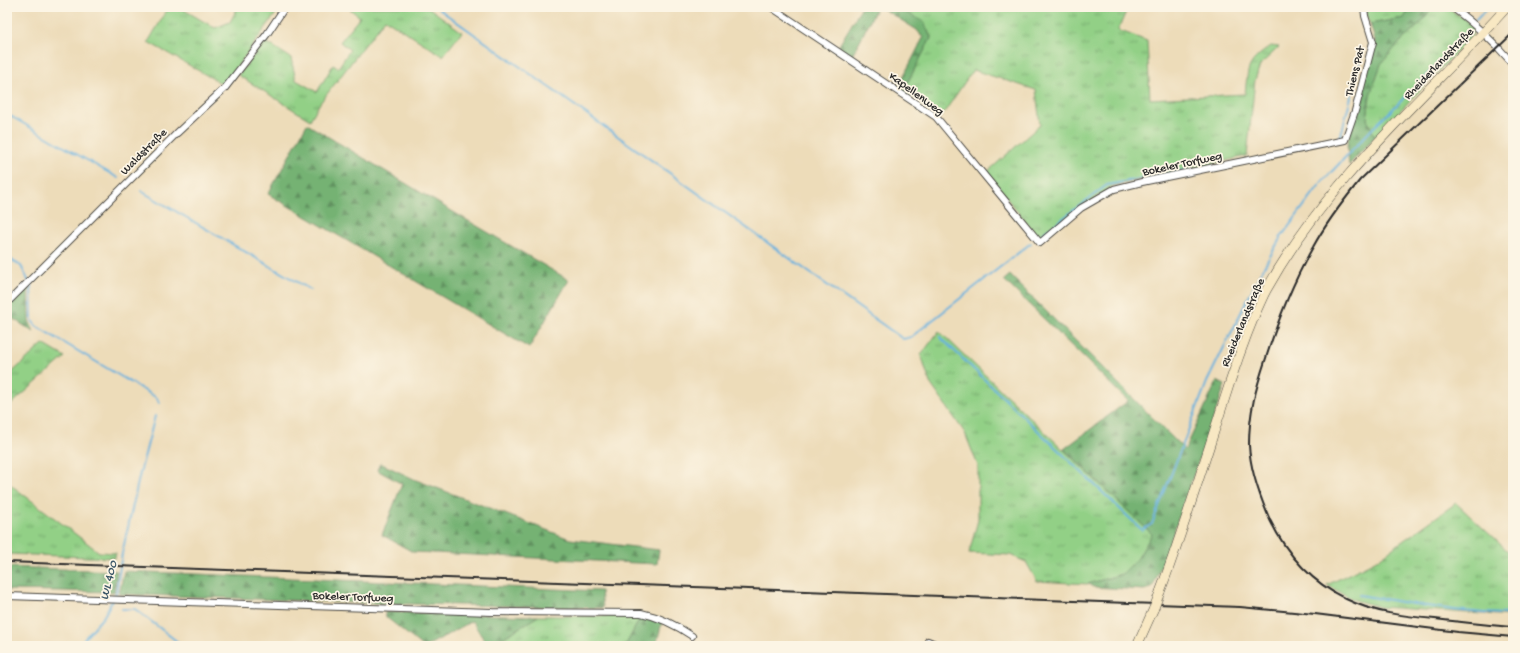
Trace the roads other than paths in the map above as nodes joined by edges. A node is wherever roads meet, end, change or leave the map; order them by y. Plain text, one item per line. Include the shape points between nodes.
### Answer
1 (285, 7) edge
2 (771, 7) edge
3 (1364, 7) edge
4 (1452, 7) edge
5 (1507, 7) edge
6 (1484, 33) junction
7 (1513, 64) edge
8 (1346, 140) joint
9 (1040, 243) joint
10 (7, 303) edge
11 (7, 596) edge
12 (692, 636) dead end
13 (928, 641) dead end
14 (940, 646) edge
15 (1137, 646) edge

1 - 10 street, Waldstraße via 225,88
2 - 9 street, Kapellenweg via 936,117
3 - 8 street, Thiens Pat via 1373,42
4 - 6 street
5 - 6 main road, Rheiderlandstraße
6 - 7 street
6 - 15 main road, Rheiderlandstraße, bridge via 1370,150 1338,187 1307,225 1267,288 1238,356 1160,592
8 - 9 street, Bokeler Torfweg via 1114,189 1081,208
11 - 12 street, Bokeler Torfweg via 492,612 641,613 662,619
13 - 14 street

